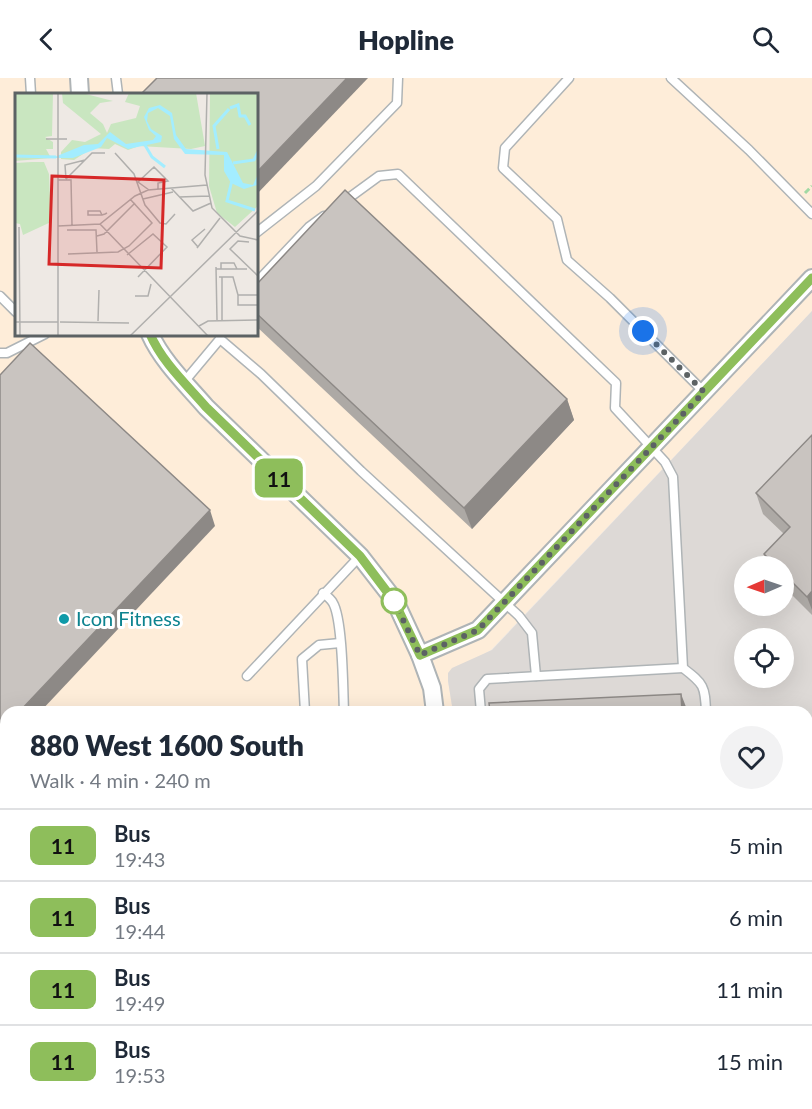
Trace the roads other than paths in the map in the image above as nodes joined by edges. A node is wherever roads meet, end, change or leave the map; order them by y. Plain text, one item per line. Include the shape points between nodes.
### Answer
1 (30, 78) edge
2 (79, 78) edge
3 (116, 78) edge
4 (398, 78) edge
5 (569, 78) edge
6 (671, 78) edge
7 (31, 93) edge
8 (80, 93) edge
9 (118, 93) edge
10 (812, 214) edge
11 (258, 231) edge
12 (812, 278) edge
13 (258, 281) edge
14 (0, 296) edge
15 (15, 311) edge
16 (41, 336) edge
17 (151, 336) edge
18 (220, 337) edge
19 (0, 353) edge
20 (184, 382) junction
21 (704, 392) junction
22 (651, 449) junction
23 (360, 556) junction
24 (323, 593) junction
25 (504, 603) junction
26 (340, 643) junction
27 (420, 655) junction
28 (683, 668) junction
29 (247, 676) dead end
30 (536, 676) junction
31 (305, 706) edge
32 (344, 706) edge
33 (434, 706) edge
34 (480, 706) edge
35 (706, 706) edge

1 - 7 lane
2 - 8 street
3 - 9 lane
4 - 11 lane via 397,103 315,186
5 - 21 lane via 505,148 503,168 556,219 567,260
6 - 10 lane
12 - 21 street
13 - 22 lane via 309,227 379,176 398,174 616,383 615,408
14 - 15 lane
16 - 19 lane
17 - 20 street
18 - 20 lane
18 - 25 lane
20 - 23 street
21 - 22 street
22 - 25 street
22 - 28 lane via 674,477
23 - 24 lane
23 - 27 street via 394,601
24 - 26 lane via 336,610
24 - 29 lane
25 - 27 street via 478,630
25 - 30 lane via 532,633
26 - 31 lane via 319,645 302,659
26 - 32 lane
27 - 33 street
28 - 30 lane
28 - 35 lane via 705,691
30 - 34 lane via 487,678 479,689

